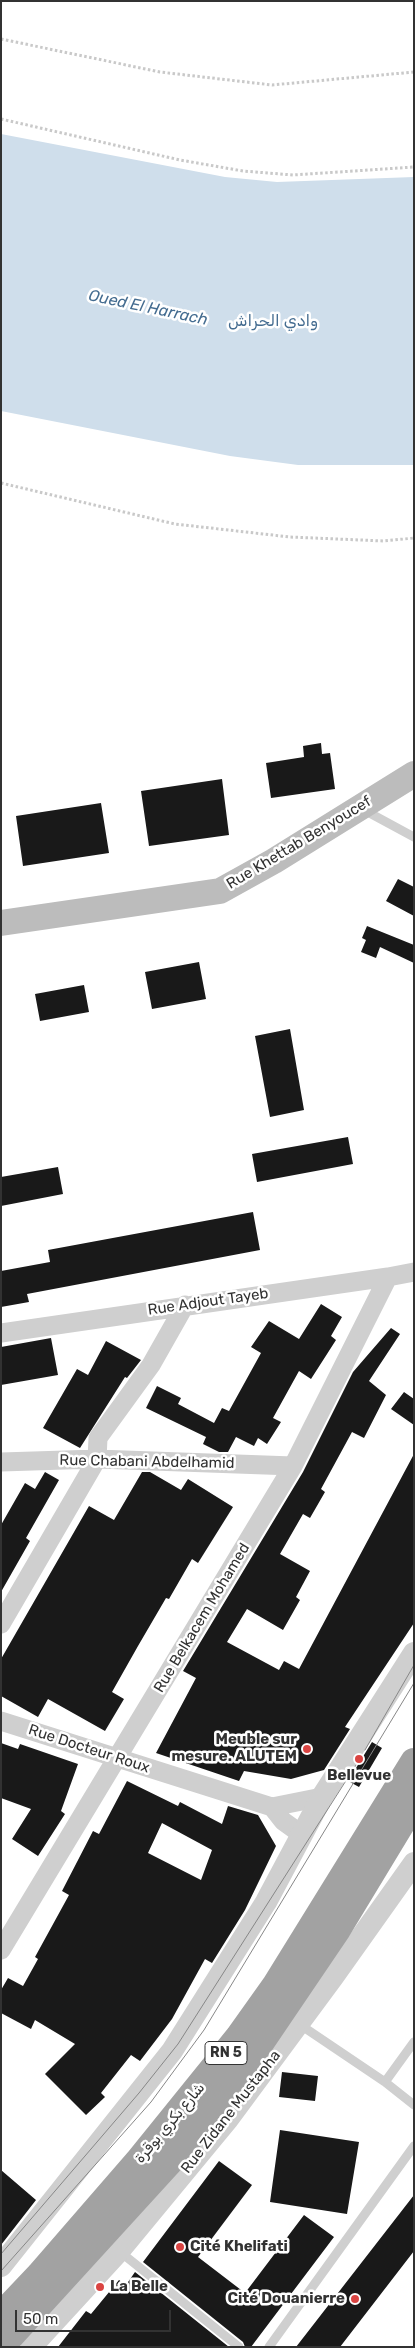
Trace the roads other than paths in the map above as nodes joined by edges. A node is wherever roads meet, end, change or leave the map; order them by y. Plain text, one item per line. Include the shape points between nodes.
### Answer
1 (414, 774) edge
2 (360, 808) junction
3 (414, 837) edge
4 (1, 923) edge
5 (414, 1272) edge
6 (388, 1277) junction
7 (185, 1305) junction
8 (1, 1333) edge
9 (97, 1459) junction
10 (1, 1462) edge
11 (293, 1466) junction
12 (1, 1624) edge
13 (414, 1653) edge
14 (1, 1722) edge
15 (117, 1759) junction
16 (414, 1762) edge
17 (322, 1796) junction
18 (414, 1802) edge
19 (272, 1807) junction
20 (301, 1834) junction
21 (414, 1862) edge
22 (1, 1950) edge
23 (299, 2024) junction
24 (414, 2042) edge
25 (385, 2082) junction
26 (414, 2104) edge
27 (414, 2146) edge
28 (119, 2251) junction
29 (1, 2266) edge
30 (1, 2316) edge
31 (1, 2346) edge
32 (31, 2347) edge
33 (239, 2347) edge
34 (269, 2347) edge

1 - 2 main road, Rue Khettab Benyoucef
2 - 3 lane
2 - 4 main road, Rue Khettab Benyoucef via 220,891
5 - 6 street, Rue Adjout Tayeb
6 - 7 street, Rue Adjout Tayeb
6 - 11 street, Rue Belkacem Mohamed
7 - 8 street, Rue Adjout Tayeb
7 - 9 street via 151,1365 98,1438
9 - 10 street, Rue Chabani Abdelhamid
9 - 11 street, Rue Chabani Abdelhamid
9 - 12 street
11 - 15 street, Rue Belkacem Mohamed
13 - 17 street
14 - 15 street, Rue Docteur Roux
15 - 19 street, Rue Docteur Roux
15 - 22 street, Rue Belkacem Mohamed
16 - 30 highway, شارع بكري بوقرة / RN 5 via 281,1977 239,2037 138,2162
17 - 19 street, Rue Docteur Roux
17 - 20 street
18 - 31 highway, شارع بكري بوقرة / RN 5 via 336,1931 231,2086 178,2152
19 - 20 street via 283,1821
20 - 29 street via 249,1931 172,2051
21 - 23 street, Rue Zidane Mustapha
23 - 25 lane
23 - 28 street, Rue Zidane Mustapha via 228,2119
24 - 25 lane
25 - 26 lane
27 - 34 lane
28 - 32 street, Rue Zidane Mustapha
28 - 33 lane

